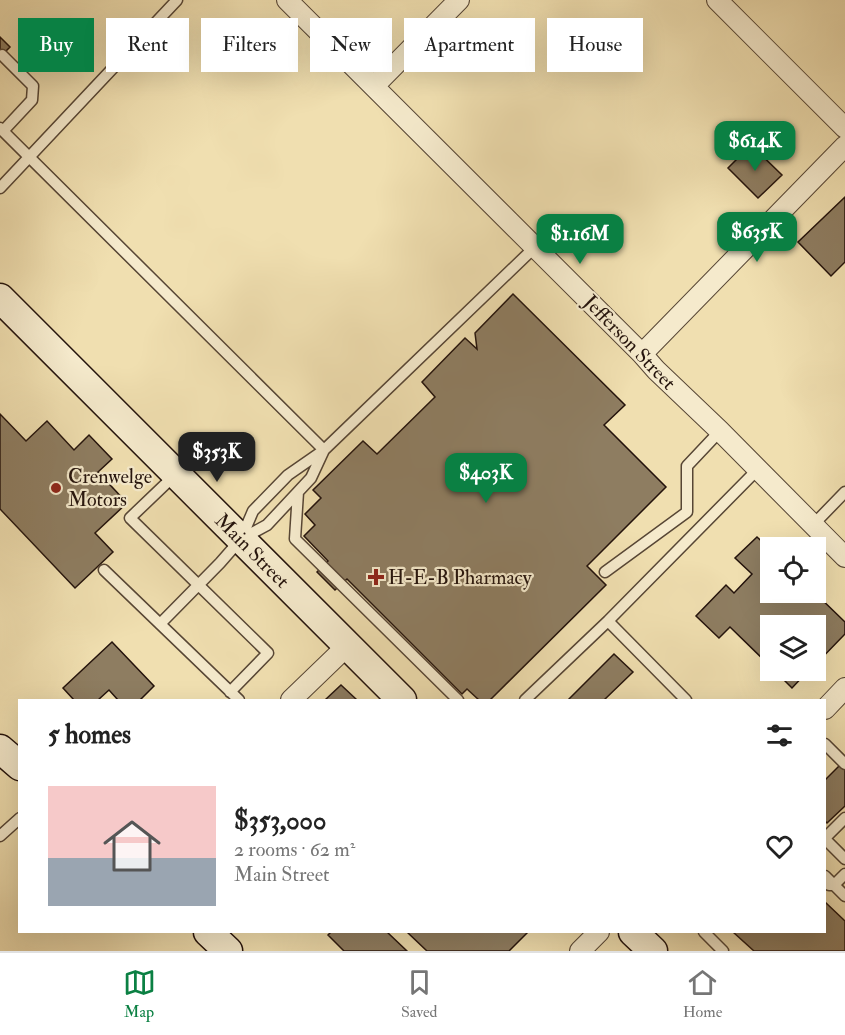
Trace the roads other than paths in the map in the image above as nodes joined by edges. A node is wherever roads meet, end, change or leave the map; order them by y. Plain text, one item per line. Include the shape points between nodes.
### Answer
1 (177, 0) edge
2 (287, 0) edge
3 (459, 0) edge
4 (717, 0) edge
5 (2, 55) dead end
6 (374, 86) junction
7 (845, 128) edge
8 (1, 130) edge
9 (845, 146) edge
10 (30, 157) junction
11 (0, 188) edge
12 (535, 247) junction
13 (0, 298) edge
14 (642, 354) junction
15 (720, 431) junction
16 (324, 450) junction
17 (758, 469) junction
18 (176, 474) junction
19 (298, 492) junction
20 (845, 492) edge
21 (813, 525) junction
22 (241, 539) junction
23 (845, 557) edge
24 (104, 570) dead end
25 (606, 572) dead end
26 (199, 585) junction
27 (608, 621) junction
28 (160, 624) junction
29 (347, 646) junction
30 (845, 688) edge
31 (230, 692) junction
32 (238, 699) edge
33 (292, 699) edge
34 (401, 699) edge
35 (457, 699) edge
36 (526, 699) edge
37 (685, 699) edge
38 (826, 708) edge
39 (827, 750) edge
40 (845, 764) edge
41 (845, 818) edge
42 (18, 820) edge
43 (0, 836) edge
44 (826, 838) edge
45 (826, 840) edge
46 (845, 859) edge
47 (845, 874) edge
48 (830, 885) edge
49 (845, 896) edge
50 (209, 933) edge
51 (598, 933) edge
52 (634, 933) edge
53 (705, 933) edge
54 (228, 951) edge
55 (580, 951) edge
56 (652, 951) edge
57 (723, 951) edge

1 - 10 lane
2 - 6 street, Jefferson Street
3 - 6 street
4 - 7 street
5 - 8 lane via 33,86 32,100
6 - 12 street, Jefferson Street
8 - 10 lane
9 - 14 street
10 - 11 lane
10 - 16 lane
12 - 14 street, Jefferson Street
12 - 16 lane
13 - 18 main road, Main Street
14 - 15 street, Jefferson Street
15 - 17 street, Jefferson Street
15 - 25 lane via 687,466 687,512
16 - 19 lane via 311,478
16 - 22 lane via 288,475 253,511
17 - 21 street, Jefferson Street
17 - 27 lane
18 - 22 main road, Main Street
18 - 26 lane via 130,518
19 - 22 lane via 267,525
19 - 35 lane via 295,539
20 - 21 lane
21 - 23 street, Jefferson Street
22 - 26 lane
22 - 29 main road, Main Street
24 - 28 lane
26 - 28 lane
26 - 31 lane via 268,653
27 - 36 lane
27 - 37 lane
28 - 31 lane
29 - 33 street
29 - 34 main road, Main Street
30 - 38 street
31 - 32 lane
39 - 40 lane
41 - 44 lane
42 - 43 lane
45 - 46 lane
47 - 48 lane
48 - 49 lane
50 - 54 main road
51 - 55 street
52 - 56 main road
53 - 57 lane

